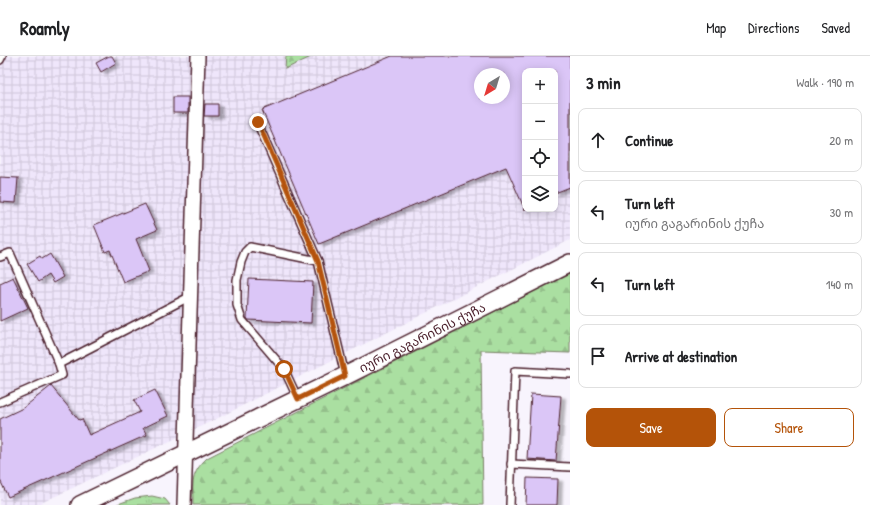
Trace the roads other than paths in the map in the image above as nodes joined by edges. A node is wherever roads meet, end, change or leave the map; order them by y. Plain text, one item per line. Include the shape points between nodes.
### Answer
1 (2, 56) edge
2 (198, 56) edge
3 (0, 60) edge
4 (258, 122) dead end
5 (0, 257) edge
6 (318, 261) junction
7 (570, 263) edge
8 (191, 296) junction
9 (59, 364) junction
10 (570, 374) edge
11 (345, 376) junction
12 (298, 399) junction
13 (0, 402) edge
14 (186, 453) junction
15 (511, 464) junction
16 (570, 467) edge
17 (80, 505) edge
18 (184, 505) edge
19 (510, 505) edge

1 - 3 lane
2 - 8 street
4 - 6 lane
5 - 9 lane via 10,253
6 - 11 lane
6 - 12 lane via 250,247 245,252 236,280 237,305 242,320 284,369
7 - 11 street, იური გაგარინის ქუჩა
8 - 9 lane
8 - 14 street
9 - 13 lane via 62,375
10 - 15 lane via 515,371
11 - 12 street, იური გაგარინის ქუჩა
12 - 14 street, იური გაგარინის ქუჩა
14 - 17 street, იური გაგარინის ქუჩა
14 - 18 street
15 - 16 lane
15 - 19 lane

